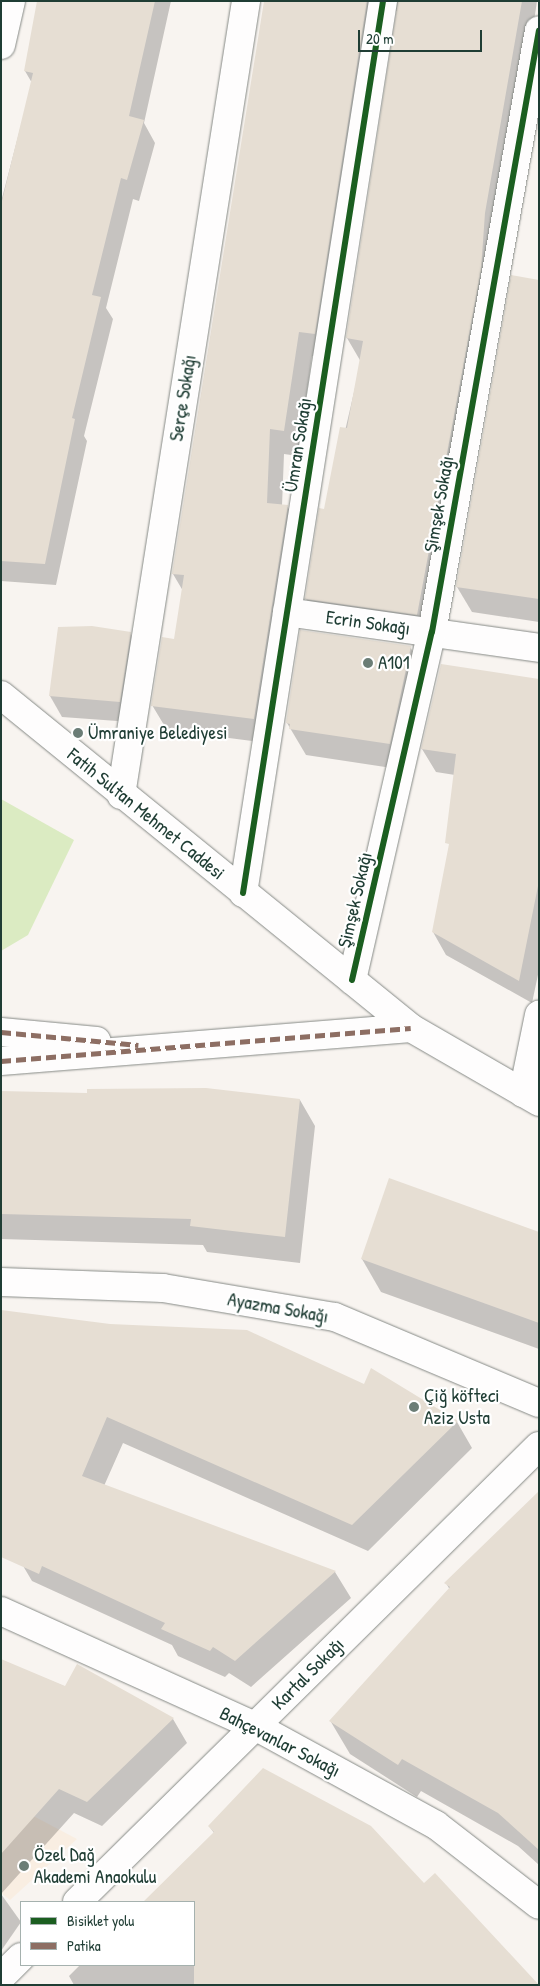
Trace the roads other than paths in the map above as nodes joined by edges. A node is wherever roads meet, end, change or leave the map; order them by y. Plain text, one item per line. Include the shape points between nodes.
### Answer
1 (11, 1) edge
2 (246, 1) edge
3 (383, 1) edge
4 (539, 30) edge
5 (1, 45) edge
6 (287, 612) junction
7 (432, 632) junction
8 (539, 648) edge
9 (1, 695) edge
10 (122, 795) junction
11 (243, 892) junction
12 (352, 980) junction
13 (539, 1015) edge
14 (411, 1028) junction
15 (1, 1032) edge
16 (158, 1047) junction
17 (1, 1061) edge
18 (531, 1097) edge
19 (1, 1282) edge
20 (539, 1404) edge
21 (539, 1446) edge
22 (1, 1611) edge
23 (255, 1726) junction
24 (78, 1901) edge
25 (539, 1905) edge
26 (20, 1958) edge
27 (1, 1977) edge
28 (13, 1985) edge

1 - 5 street
2 - 10 street, Serçe Sokağı
3 - 6 street, Ümran Sokağı
4 - 7 street, Şimşek Sokağı
6 - 7 street, Ecrin Sokağı
6 - 11 street, Ümran Sokağı
7 - 8 street, Ecrin Sokağı
7 - 12 street, Şimşek Sokağı
9 - 10 street, Fatih Sultan Mehmet Caddesi
10 - 11 street, Fatih Sultan Mehmet Caddesi
11 - 12 street, Fatih Sultan Mehmet Caddesi
12 - 14 street, Fatih Sultan Mehmet Caddesi
13 - 18 street
14 - 16 street
14 - 18 street, Fatih Sultan Mehmet Caddesi
15 - 16 street
16 - 17 street
19 - 20 street, Ayazma Sokağı via 163,1288 334,1317
21 - 23 street, Kartal Sokağı
22 - 23 street, Bahçevanlar Sokağı
23 - 24 street, Kartal Sokağı
23 - 25 street, Bahçevanlar Sokağı via 436,1825
26 - 27 street
27 - 28 street

